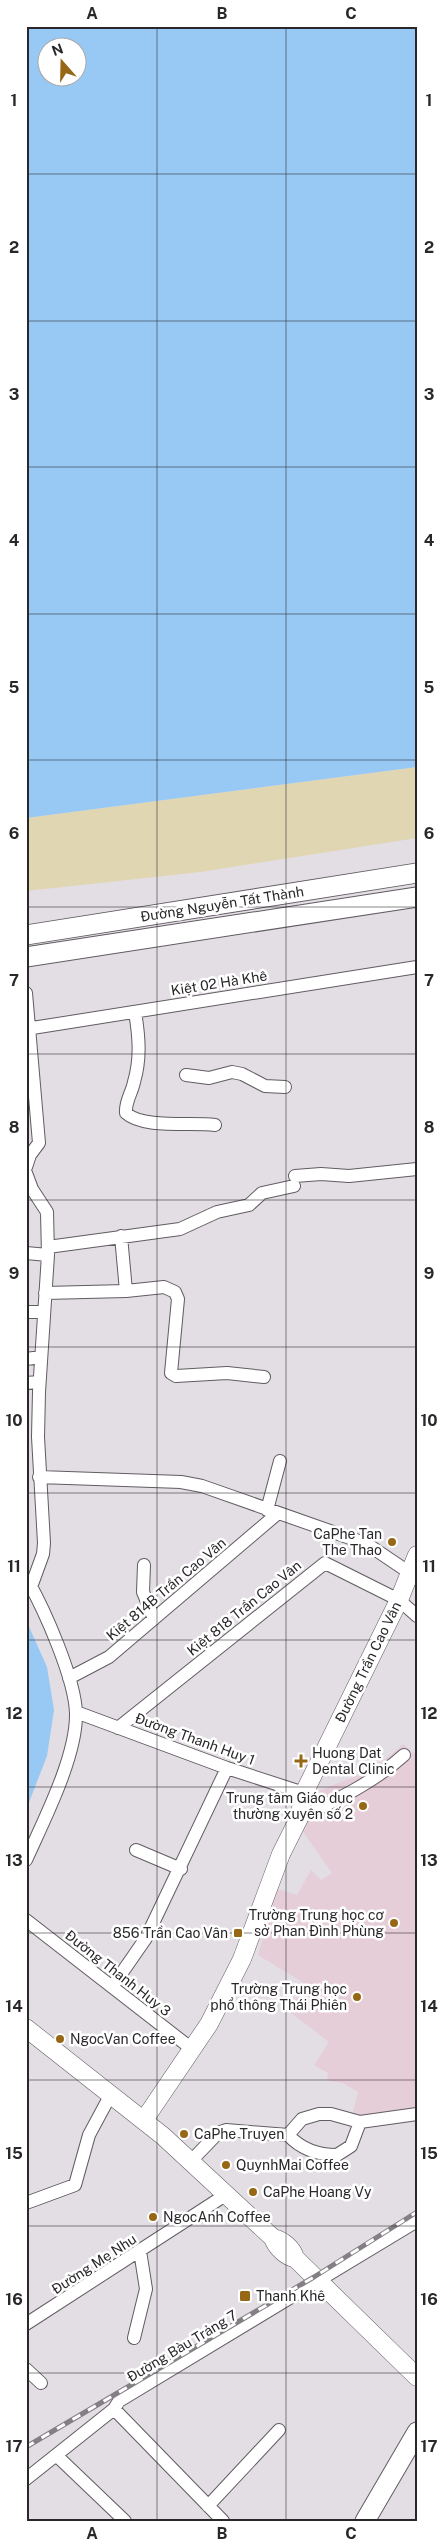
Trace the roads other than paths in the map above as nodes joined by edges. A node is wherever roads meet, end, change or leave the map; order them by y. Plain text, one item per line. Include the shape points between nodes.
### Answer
1 (417, 873) edge
2 (334, 886) junction
3 (417, 897) edge
4 (338, 910) junction
5 (26, 935) edge
6 (26, 957) edge
7 (417, 967) edge
8 (26, 993) edge
9 (134, 1012) junction
10 (28, 1029) edge
11 (186, 1075) dead end
12 (285, 1087) dead end
13 (32, 1118) edge
14 (215, 1125) dead end
15 (26, 1167) edge
16 (417, 1169) edge
17 (26, 1173) edge
18 (121, 1236) junction
19 (48, 1251) junction
20 (26, 1253) edge
21 (126, 1291) junction
22 (45, 1293) junction
23 (26, 1312) edge
24 (43, 1312) junction
25 (40, 1357) junction
26 (26, 1359) edge
27 (264, 1377) dead end
28 (33, 1382) edge
29 (32, 1426) edge
30 (280, 1461) dead end
31 (39, 1477) junction
32 (272, 1512) junction
33 (417, 1555) edge
34 (144, 1565) dead end
35 (410, 1573) junction
36 (29, 1583) edge
37 (399, 1600) junction
38 (417, 1616) edge
39 (154, 1619) junction
40 (69, 1678) junction
41 (76, 1712) junction
42 (118, 1728) junction
43 (404, 1755) dead end
44 (227, 1768) junction
45 (304, 1793) junction
46 (299, 1818) junction
47 (136, 1850) dead end
48 (26, 1860) edge
49 (181, 1869) junction
50 (26, 1920) edge
51 (112, 1987) junction
52 (26, 2028) edge
53 (192, 2049) junction
54 (112, 2094) junction
55 (417, 2114) edge
56 (144, 2120) junction
57 (360, 2122) junction
58 (288, 2135) junction
59 (191, 2161) junction
60 (227, 2194) junction
61 (26, 2203) edge
62 (417, 2221) edge
63 (140, 2251) junction
64 (319, 2281) junction
65 (26, 2324) edge
66 (134, 2338) dead end
67 (26, 2370) edge
68 (417, 2377) edge
69 (41, 2382) dead end
70 (114, 2410) junction
71 (280, 2430) dead end
72 (417, 2432) edge
73 (57, 2456) junction
74 (26, 2479) edge
75 (208, 2506) junction
76 (125, 2521) edge
77 (223, 2521) edge
78 (365, 2521) edge

1 - 2 main road, Đường Nguyễn Tất Thành
2 - 4 main road
2 - 5 main road, Đường Nguyễn Tất Thành
3 - 4 main road, Đường Nguyễn Tất Thành
4 - 6 main road, Đường Nguyễn Tất Thành
7 - 9 street, Kiệt 02 Hà Khê
8 - 10 street
9 - 10 street, Kiệt 02 Hà Khê
9 - 14 street via 140,1046 126,1112 130,1116 172,1124
10 - 13 street
11 - 12 street via 209,1078 232,1072 265,1086
13 - 15 street via 39,1143
16 - 18 street via 349,1176 321,1174 262,1193 249,1205 217,1212 180,1229
17 - 19 street via 47,1212
18 - 19 street
18 - 21 street
19 - 20 street
19 - 22 street
21 - 22 street
21 - 27 street via 164,1287 176,1292 171,1373 176,1376 227,1373
22 - 24 street
23 - 24 street
24 - 25 street
25 - 26 street
25 - 28 street
28 - 29 street
29 - 31 street
30 - 32 street
31 - 32 street via 181,1482 229,1495
31 - 36 street via 43,1554
32 - 35 street via 367,1544
32 - 39 street, Kiệt 814B Trần Cao Vân
33 - 35 main road, Đường Trần Cao Vân
34 - 39 street via 143,1592
35 - 37 main road, Đường Trần Cao Vân
36 - 40 street
37 - 38 street
37 - 42 street, Kiệt 818 Trần Cao Vân via 325,1563
37 - 45 main road, Đường Trần Cao Vân
39 - 40 street, Kiệt 814B Trần Cao Vân via 109,1657
40 - 41 street
41 - 42 street, Đường Thanh Huy 1
41 - 48 street via 71,1747 63,1771
42 - 44 street, Đường Thanh Huy 1
43 - 46 street via 365,1784
44 - 45 street, Đường Thanh Huy 1
44 - 49 street
45 - 46 main road, Đường Trần Cao Vân
46 - 53 main road, Đường Trần Cao Vân via 281,1854 242,1959 209,2024
47 - 49 street
49 - 51 street via 146,1938
50 - 51 street, Đường Thanh Huy 3
51 - 53 street, Đường Thanh Huy 3
52 - 54 main road
53 - 56 main road, Đường Trần Cao Vân
54 - 56 main road
54 - 61 street via 89,2135 75,2185
55 - 57 street
56 - 59 main road
57 - 58 street via 331,2114 308,2115
57 - 58 street via 351,2146 337,2155 315,2152
58 - 59 street via 226,2130 211,2139
59 - 60 main road
60 - 63 street, Đường Mẹ Nhu
60 - 64 main road via 273,2238 275,2244
62 - 64 street, Đường Bàu Trảng 7
63 - 65 street, Đường Mẹ Nhu
63 - 66 street via 146,2289
64 - 68 main road
64 - 70 street, Đường Bàu Trảng 7 via 119,2401
67 - 69 street
70 - 73 street, Đường Bàu Trảng 7
70 - 75 street
71 - 75 street
72 - 78 main road
73 - 74 street, Đường Bàu Trảng 7
73 - 76 street
75 - 77 street

